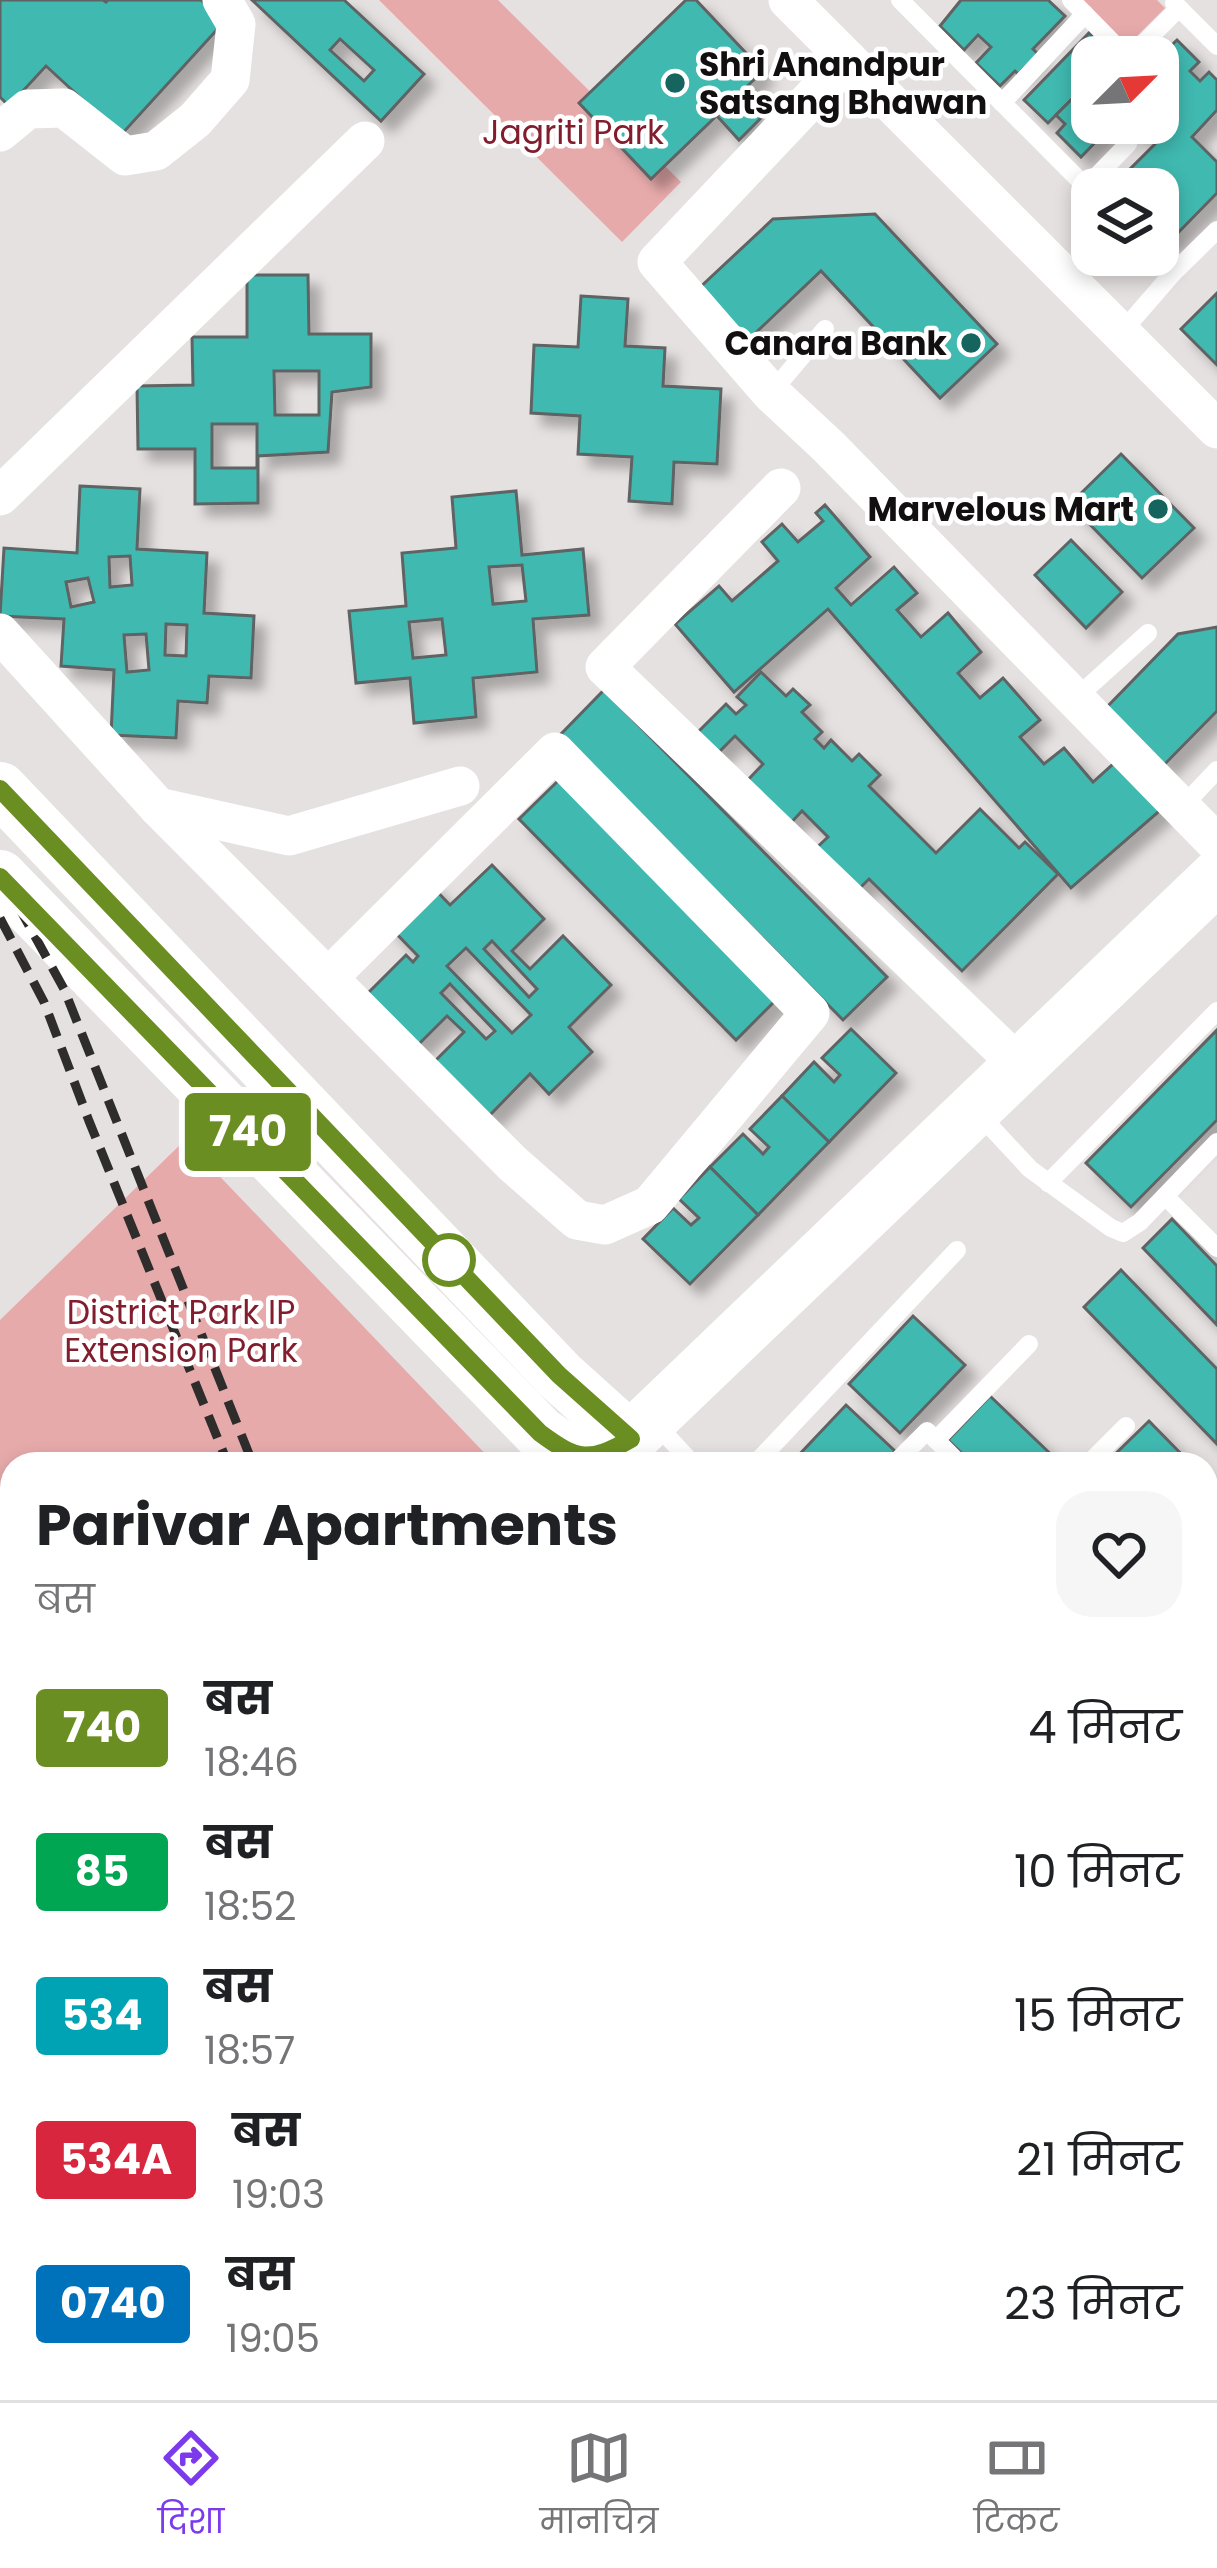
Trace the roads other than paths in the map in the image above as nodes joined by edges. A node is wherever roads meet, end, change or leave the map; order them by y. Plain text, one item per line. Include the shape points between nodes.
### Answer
1 (222, 0) edge
2 (788, 0) edge
3 (912, 4) edge
4 (1175, 4) edge
5 (1078, 7) edge
6 (1108, 36) edge
7 (1147, 36) edge
8 (1217, 46) edge
9 (848, 60) junction
10 (1002, 103) junction
11 (0, 132) edge
12 (365, 141) dead end
13 (1128, 144) dead end
14 (1108, 168) edge
15 (1071, 172) edge
16 (1217, 230) edge
17 (1179, 266) edge
18 (1170, 276) edge
19 (825, 329) dead end
20 (1121, 333) junction
21 (771, 393) junction
22 (1212, 414) edge
23 (781, 488) dead end
24 (0, 496) edge
25 (0, 633) edge
26 (1148, 633) dead end
27 (1076, 698) junction
28 (1217, 770) edge
29 (460, 786) dead end
30 (0, 790) edge
31 (158, 807) junction
32 (1182, 807) junction
33 (1217, 844) edge
34 (0, 877) edge
35 (1217, 877) edge
36 (328, 978) junction
37 (1217, 1012) edge
38 (1019, 1065) junction
39 (974, 1109) junction
40 (1217, 1142) edge
41 (1048, 1183) junction
42 (1165, 1196) junction
43 (1217, 1248) edge
44 (957, 1250) dead end
45 (1029, 1344) dead end
46 (1126, 1426) dead end
47 (641, 1429) junction
48 (935, 1440) junction
49 (566, 1452) edge
50 (606, 1452) edge
51 (675, 1452) edge
52 (766, 1452) edge
53 (906, 1452) edge
54 (948, 1452) edge
55 (1100, 1452) edge

1 - 11 street via 236,24 230,80 155,151 125,156 64,108 28,109
2 - 9 street
3 - 10 lane
4 - 7 lane
4 - 8 lane
5 - 6 lane
5 - 10 lane
9 - 20 street
9 - 21 street via 657,262
10 - 15 lane
12 - 24 street
13 - 14 lane
16 - 17 lane
18 - 20 lane
19 - 21 lane
20 - 22 street
21 - 27 street
23 - 38 street via 605,667
25 - 31 street
26 - 27 lane
27 - 32 street
28 - 32 lane
29 - 31 street via 289,836
30 - 47 street via 559,1375
31 - 36 street
32 - 33 street
34 - 49 street
35 - 38 street
36 - 36 street via 512,1163 577,1220 605,1225 650,1205 810,1013 555,752
37 - 41 lane
38 - 39 street
39 - 41 lane
39 - 47 street
40 - 42 lane
41 - 42 lane via 1123,1233
42 - 43 lane
44 - 52 lane
45 - 48 lane
46 - 55 lane
47 - 50 street
47 - 51 lane
48 - 53 lane via 927,1431
48 - 54 lane

